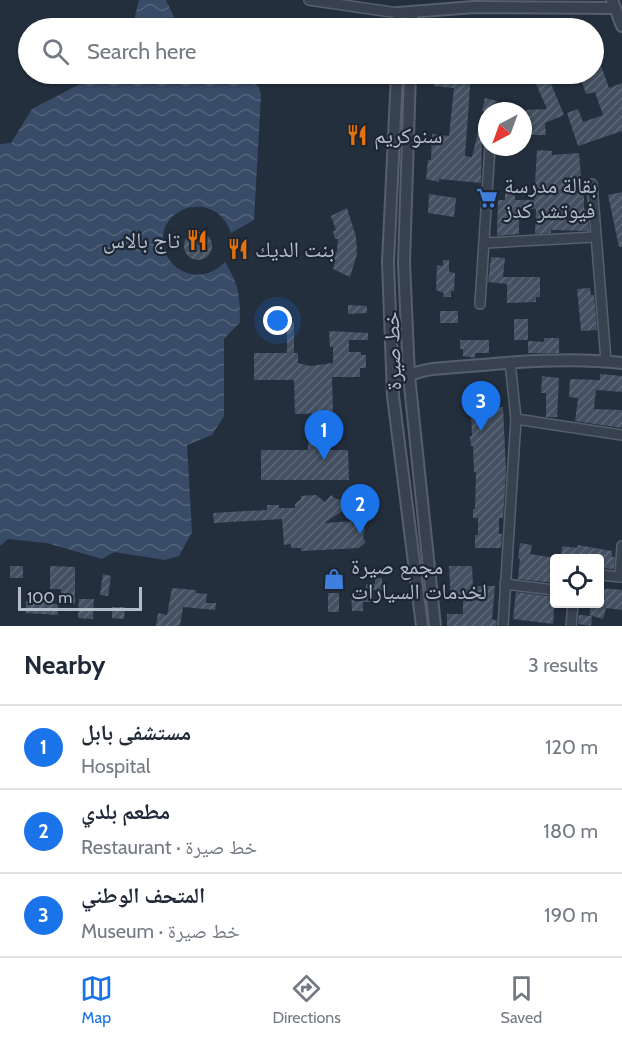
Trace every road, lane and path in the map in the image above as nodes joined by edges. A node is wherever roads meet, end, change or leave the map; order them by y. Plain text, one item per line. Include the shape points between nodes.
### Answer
1 (309, 0) edge
2 (474, 3) edge
3 (613, 4) edge
4 (398, 13) junction
5 (412, 13) junction
6 (398, 18) edge
7 (412, 18) edge
8 (622, 26) edge
9 (397, 84) edge
10 (410, 84) edge
11 (490, 156) edge
12 (592, 184) dead end
13 (596, 237) junction
14 (485, 243) junction
15 (480, 304) dead end
16 (606, 361) junction
17 (510, 362) junction
18 (622, 363) edge
19 (393, 376) junction
20 (408, 376) junction
21 (516, 419) junction
22 (622, 435) edge
23 (622, 546) edge
24 (604, 575) edge
25 (621, 577) edge
26 (505, 584) junction
27 (550, 589) edge
28 (573, 608) edge
29 (422, 626) edge
30 (435, 626) edge
31 (503, 626) edge
32 (571, 626) edge

1 - 4 street
2 - 3 street
2 - 5 street
3 - 8 street
4 - 5 street
4 - 6 street
5 - 7 street
9 - 19 street, خط صيرة via 388,262
10 - 20 street, خط صيرة via 404,263
11 - 14 street
12 - 13 street
13 - 14 street
13 - 16 street
14 - 15 street
16 - 17 street
16 - 18 street
17 - 20 street via 428,370
17 - 21 street
19 - 20 street
19 - 29 street, خط صيرة
20 - 30 street, خط صيرة
21 - 22 street
21 - 26 street
23 - 25 street
24 - 25 street
26 - 27 street
26 - 31 street
28 - 32 street

